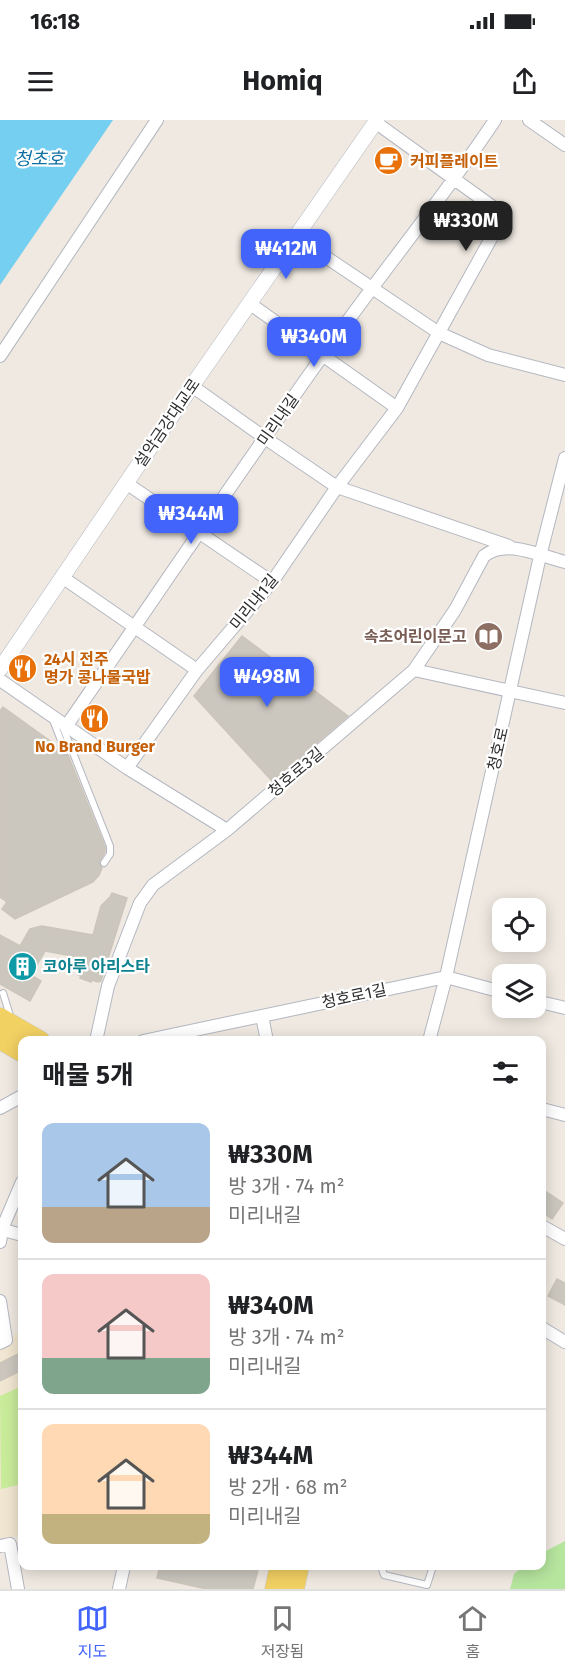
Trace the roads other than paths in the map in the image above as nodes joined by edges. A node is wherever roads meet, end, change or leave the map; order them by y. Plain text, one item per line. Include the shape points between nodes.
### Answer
1 (158, 120) edge
2 (495, 120) edge
3 (529, 120) edge
4 (376, 121) edge
5 (565, 145) edge
6 (455, 180) junction
7 (296, 237) junction
8 (371, 288) junction
9 (249, 303) junction
10 (439, 333) junction
11 (0, 356) edge
12 (322, 356) junction
13 (565, 375) edge
14 (192, 386) junction
15 (397, 408) junction
16 (264, 438) junction
17 (565, 458) edge
18 (126, 483) junction
19 (337, 487) junction
20 (200, 533) junction
21 (517, 548) junction
22 (540, 556) junction
23 (565, 562) edge
24 (62, 577) junction
25 (272, 582) junction
26 (135, 627) junction
27 (0, 669) edge
28 (197, 669) junction
29 (414, 670) junction
30 (0, 680) edge
31 (511, 691) junction
32 (565, 703) edge
33 (59, 720) junction
34 (65, 751) dead end
35 (127, 768) junction
36 (227, 830) junction
37 (104, 863) dead end
38 (446, 977) junction
39 (492, 989) edge
40 (3, 992) edge
41 (546, 1003) edge
42 (565, 1008) edge
43 (262, 1016) junction
44 (5, 1028) edge
45 (27, 1036) edge
46 (97, 1036) edge
47 (167, 1036) edge
48 (266, 1036) edge
49 (430, 1036) edge
50 (18, 1046) edge
51 (18, 1098) edge
52 (0, 1108) edge
53 (546, 1109) edge
54 (565, 1115) edge
55 (18, 1191) edge
56 (546, 1228) edge
57 (0, 1233) edge
58 (18, 1235) edge
59 (565, 1239) edge
60 (0, 1301) edge
61 (546, 1330) edge
62 (565, 1342) edge
63 (0, 1343) edge
64 (0, 1546) edge
65 (123, 1570) edge
66 (382, 1570) edge
67 (432, 1570) edge
68 (294, 1577) edge
69 (18, 1589) edge
70 (119, 1589) edge
71 (275, 1589) edge

1 - 11 street
2 - 6 street, 미리내길
3 - 5 street
4 - 6 street
4 - 7 street, 설악금강대교로
6 - 8 street, 미리내길
6 - 10 street, 미리내1길 via 504,215
7 - 8 street
7 - 9 street, 설악금강대교로
8 - 10 street
8 - 12 street, 미리내길
9 - 12 street
9 - 14 street, 설악금강대교로
10 - 13 street via 488,354
10 - 15 street, 미리내1길
12 - 15 street
12 - 16 street, 미리내길
14 - 16 street
14 - 18 street, 설악금강대교로
15 - 19 street, 미리내1길
16 - 19 street
16 - 20 street, 미리내길
17 - 22 street, 청호로
18 - 20 street
18 - 24 street, 설악금강대교로
19 - 21 street
19 - 25 street, 미리내1길
20 - 25 street
20 - 26 street, 미리내길
21 - 22 street, 청호로3길
21 - 29 street, 청호로3길 via 496,548 484,556 455,610
22 - 23 street, 청호로3길
22 - 31 street, 청호로
24 - 26 street
24 - 27 street, 설악금강대교로
25 - 28 street, 미리내1길
26 - 28 street
26 - 33 street, 미리내길
28 - 35 street, 미리내1길
29 - 31 street
29 - 36 street, 청호로3길
30 - 33 street
31 - 32 street
31 - 38 street, 청호로
33 - 34 lane
33 - 35 street
33 - 37 lane via 110,846
35 - 36 street
36 - 46 street, 청호로3길 via 153,885 140,903 108,986
38 - 39 street
38 - 43 street, 청호로1길
38 - 49 street, 청호로
40 - 44 lane
41 - 42 street
43 - 47 street, 청호로1길
43 - 48 street
44 - 45 main road
44 - 50 main road
51 - 52 street
53 - 54 street
55 - 57 street
56 - 59 street
57 - 58 street
60 - 63 street via 6,1340
61 - 62 street
64 - 69 street via 10,1544
65 - 70 street
66 - 67 lane via 384,1575 427,1585
68 - 71 main road

